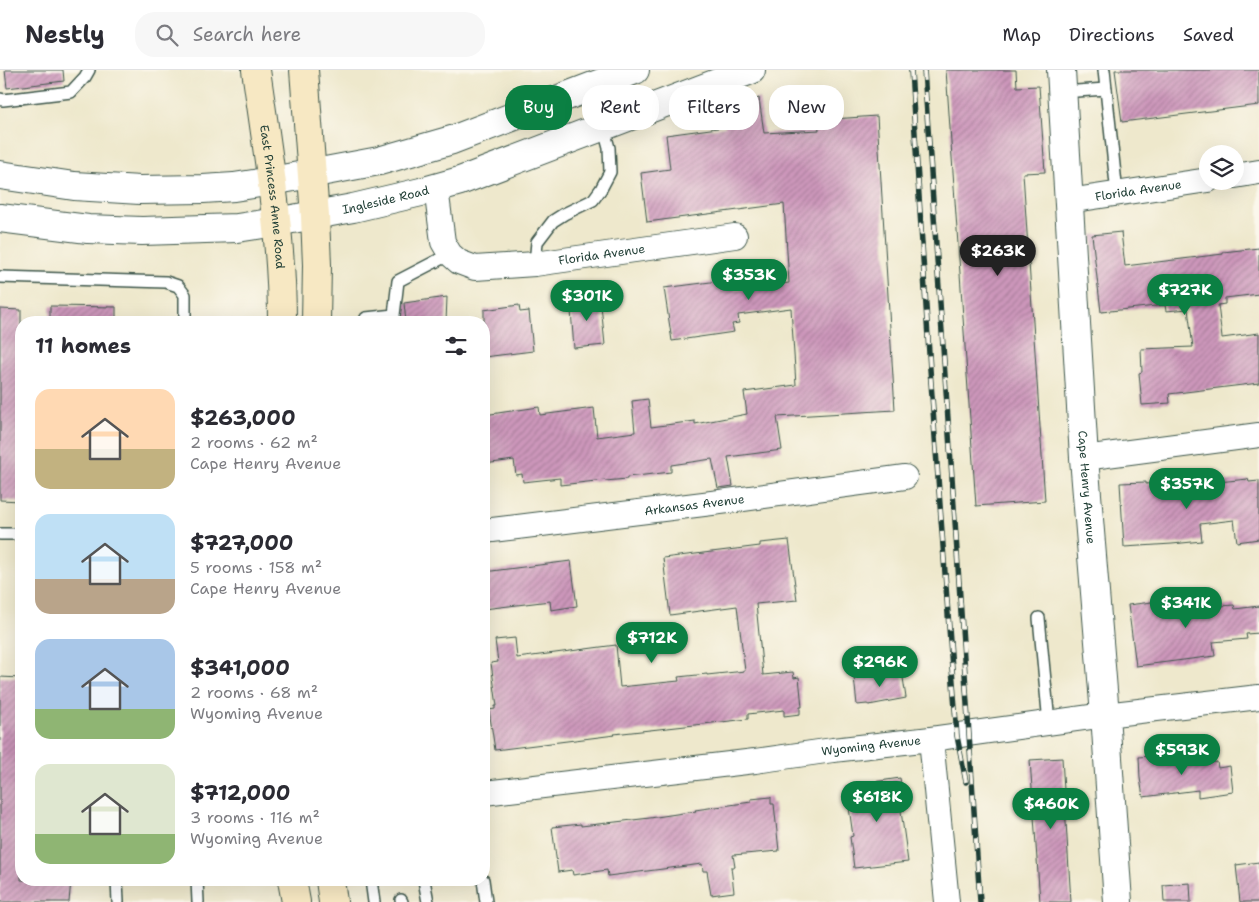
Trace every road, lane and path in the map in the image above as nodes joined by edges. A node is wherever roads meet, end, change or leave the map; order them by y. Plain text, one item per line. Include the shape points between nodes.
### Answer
1 (89, 70) edge
2 (256, 70) edge
3 (304, 70) edge
4 (751, 70) edge
5 (1104, 70) edge
6 (618, 73) edge
7 (1061, 81) edge
8 (1106, 89) junction
9 (0, 99) edge
10 (659, 105) edge
11 (593, 130) edge
12 (604, 130) edge
13 (1259, 172) edge
14 (312, 174) junction
15 (1244, 174) edge
16 (0, 175) edge
17 (272, 181) junction
18 (1199, 181) edge
19 (436, 188) junction
20 (1117, 194) junction
21 (1068, 201) junction
22 (314, 216) junction
23 (0, 218) edge
24 (276, 222) junction
25 (735, 236) dead end
26 (450, 254) junction
27 (535, 264) junction
28 (0, 277) edge
29 (185, 316) edge
30 (282, 316) edge
31 (316, 316) edge
32 (385, 316) edge
33 (1259, 435) edge
34 (1084, 458) junction
35 (905, 477) dead end
36 (490, 530) edge
37 (0, 534) edge
38 (15, 534) edge
39 (1039, 618) dead end
40 (1259, 696) edge
41 (1105, 715) junction
42 (1049, 722) junction
43 (931, 740) junction
44 (490, 792) edge
45 (118, 886) edge
46 (198, 886) edge
47 (293, 886) edge
48 (331, 886) edge
49 (372, 886) edge
50 (425, 886) edge
51 (484, 886) edge
52 (118, 902) edge
53 (198, 902) edge
54 (296, 902) edge
55 (333, 902) edge
56 (374, 902) edge
57 (428, 902) edge
58 (486, 902) edge
59 (947, 902) edge
60 (1118, 902) edge

1 - 9 lane via 71,92
2 - 17 main road, East Princess Anne Road
3 - 14 main road
4 - 10 street, Ingleside Road
5 - 8 lane
6 - 14 street via 452,140 379,161
7 - 8 lane
7 - 21 street, Cape Henry Avenue
8 - 20 lane
11 - 19 street, Ingleside Road
12 - 27 lane via 610,172 593,200 553,221 537,242
13 - 15 street
14 - 17 street
14 - 22 main road
16 - 17 street via 74,186 140,190 234,187
17 - 24 main road, East Princess Anne Road
18 - 20 street, Florida Avenue
19 - 22 street, Ingleside Road
19 - 26 street via 443,242
20 - 21 street, Florida Avenue
21 - 34 street, Cape Henry Avenue
22 - 24 street, Ingleside Road
22 - 31 main road
23 - 24 street, Ingleside Road via 88,229 142,231 237,228
24 - 30 main road, East Princess Anne Road
25 - 27 street, Florida Avenue
26 - 27 street, Florida Avenue via 459,262 475,268
26 - 32 lane via 398,282 394,315
28 - 29 lane via 166,282 178,286 185,295
33 - 34 street
34 - 41 street, Cape Henry Avenue
35 - 36 street, Arkansas Avenue
37 - 38 lane
39 - 42 lane
40 - 41 street, Wyoming Avenue
41 - 42 street, Wyoming Avenue
41 - 60 street, Cape Henry Avenue
42 - 43 street, Wyoming Avenue
43 - 44 street, Wyoming Avenue
43 - 59 street
45 - 52 lane
46 - 53 lane
47 - 54 main road
48 - 55 main road
49 - 56 lane
50 - 57 lane
51 - 58 lane

